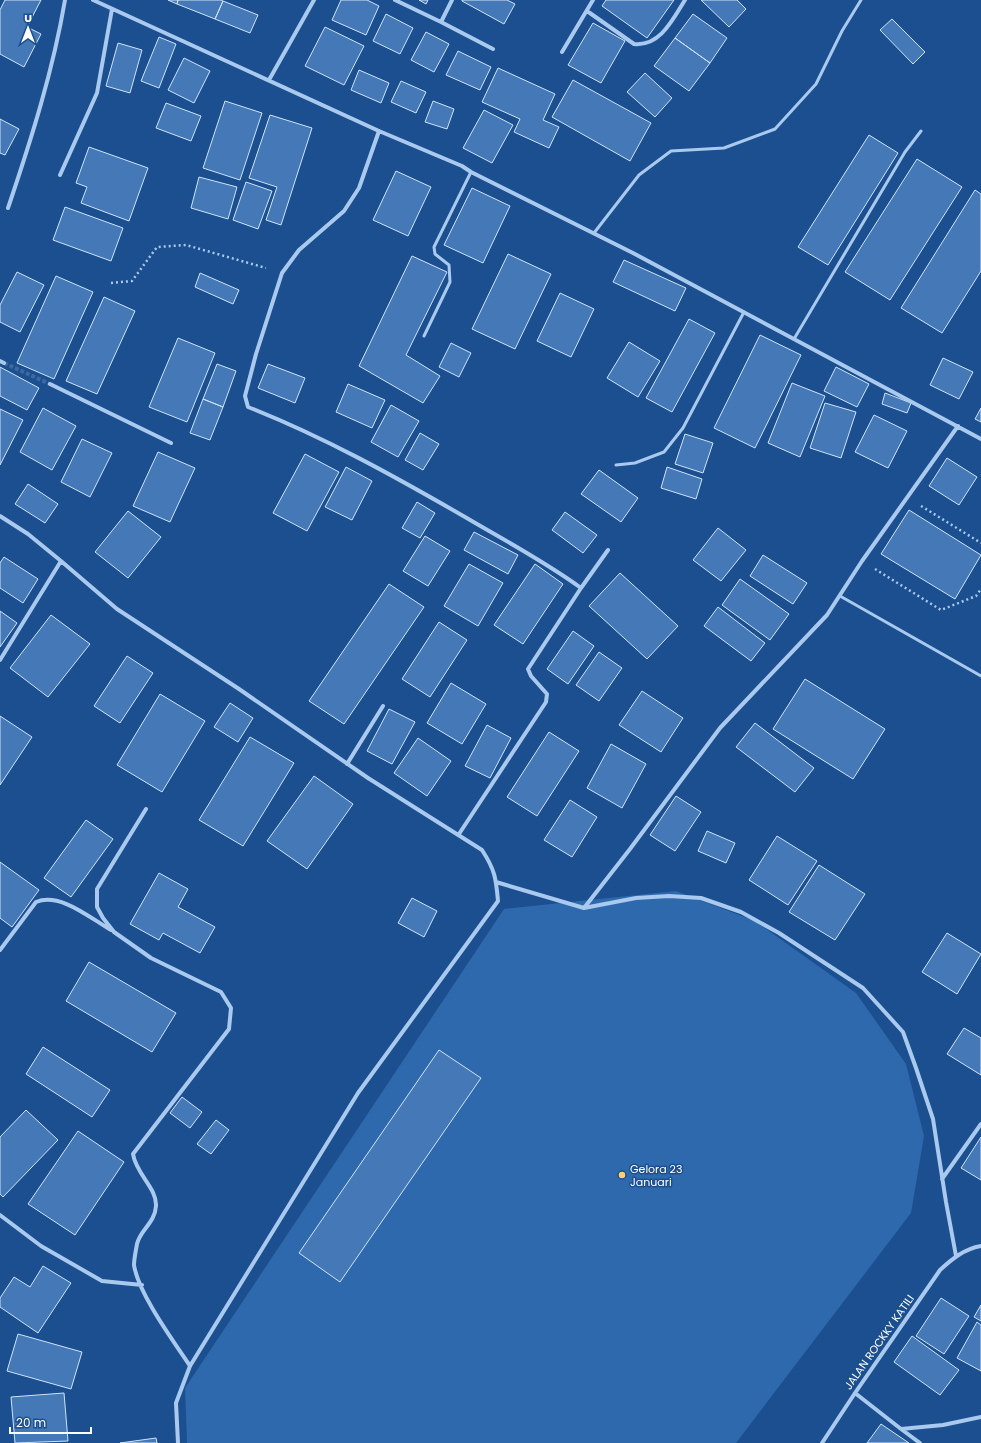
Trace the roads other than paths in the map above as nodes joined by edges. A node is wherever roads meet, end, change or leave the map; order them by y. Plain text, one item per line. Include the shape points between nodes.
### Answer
1 (65, 0) edge
2 (94, 0) edge
3 (314, 0) edge
4 (395, 0) edge
5 (452, 0) edge
6 (593, 0) edge
7 (686, 0) edge
8 (861, 0) edge
9 (112, 9) junction
10 (587, 11) junction
11 (441, 22) junction
12 (493, 49) dead end
13 (562, 52) dead end
14 (269, 80) junction
15 (379, 131) junction
16 (921, 131) dead end
17 (471, 172) junction
18 (60, 176) dead end
19 (8, 208) dead end
20 (594, 234) junction
21 (744, 312) junction
22 (424, 336) dead end
23 (794, 339) junction
24 (50, 384) tunnel mouth
25 (958, 426) junction
26 (981, 438) edge
27 (171, 443) dead end
28 (616, 465) dead end
29 (0, 516) edge
30 (608, 550) dead end
31 (61, 561) junction
32 (581, 588) junction
33 (840, 596) junction
34 (0, 660) edge
35 (981, 676) edge
36 (383, 706) dead end
37 (347, 764) junction
38 (146, 809) dead end
39 (459, 834) junction
40 (496, 882) junction
41 (584, 908) junction
42 (114, 932) junction
43 (0, 950) edge
44 (981, 1124) edge
45 (942, 1179) junction
46 (0, 1215) edge
47 (981, 1246) edge
48 (956, 1256) junction
49 (142, 1285) junction
50 (190, 1366) junction
51 (854, 1393) junction
52 (981, 1417) edge
53 (901, 1429) junction
54 (178, 1443) edge
55 (822, 1443) edge
56 (920, 1443) edge

1 - 19 street via 31,141
2 - 9 street
3 - 14 street
4 - 11 street
5 - 11 street
6 - 10 street
7 - 10 street via 663,33 642,45 634,44
8 - 20 lane via 842,31 816,84 775,129 724,148 671,151 639,176
9 - 14 street
9 - 18 street via 97,93
10 - 13 street
11 - 12 street
14 - 15 street
15 - 17 street
15 - 32 street via 359,188 344,211 299,250 282,273 245,396 248,407 297,426 392,475 555,569
16 - 23 lane via 905,152
17 - 20 street
17 - 22 lane via 434,246 435,254 449,265 450,282
20 - 21 street
21 - 23 street
21 - 28 lane via 703,392 664,452 635,463
23 - 25 street
24 - 27 street
25 - 26 street
25 - 33 street
29 - 31 street via 28,534
30 - 32 street
31 - 34 street
31 - 37 street via 117,609
32 - 39 street via 528,669 547,694 546,702
33 - 35 lane
33 - 41 street via 827,615 720,728
36 - 37 street
37 - 39 street
38 - 42 street via 97,890 97,908
39 - 40 street via 482,850 492,866
40 - 41 street
40 - 50 street via 498,901 358,1093
41 - 45 street via 636,898 701,898 741,912 779,933 863,988 902,1032 933,1119
42 - 43 street via 62,902 42,899 36,902
42 - 49 street via 151,958 221,992 231,1008 228,1029 133,1154 134,1164 152,1191 156,1206 152,1222 138,1242 134,1264
44 - 45 street
45 - 48 street
46 - 49 street via 41,1246 102,1281
47 - 48 street, JALAN ROCKKY KATILI via 972,1247
48 - 51 street, JALAN ROCKKY KATILI via 940,1270
49 - 50 street via 162,1324
50 - 54 street via 176,1402
51 - 53 street
51 - 55 street, JALAN ROCKKY KATILI
52 - 53 street via 943,1425
53 - 56 street

